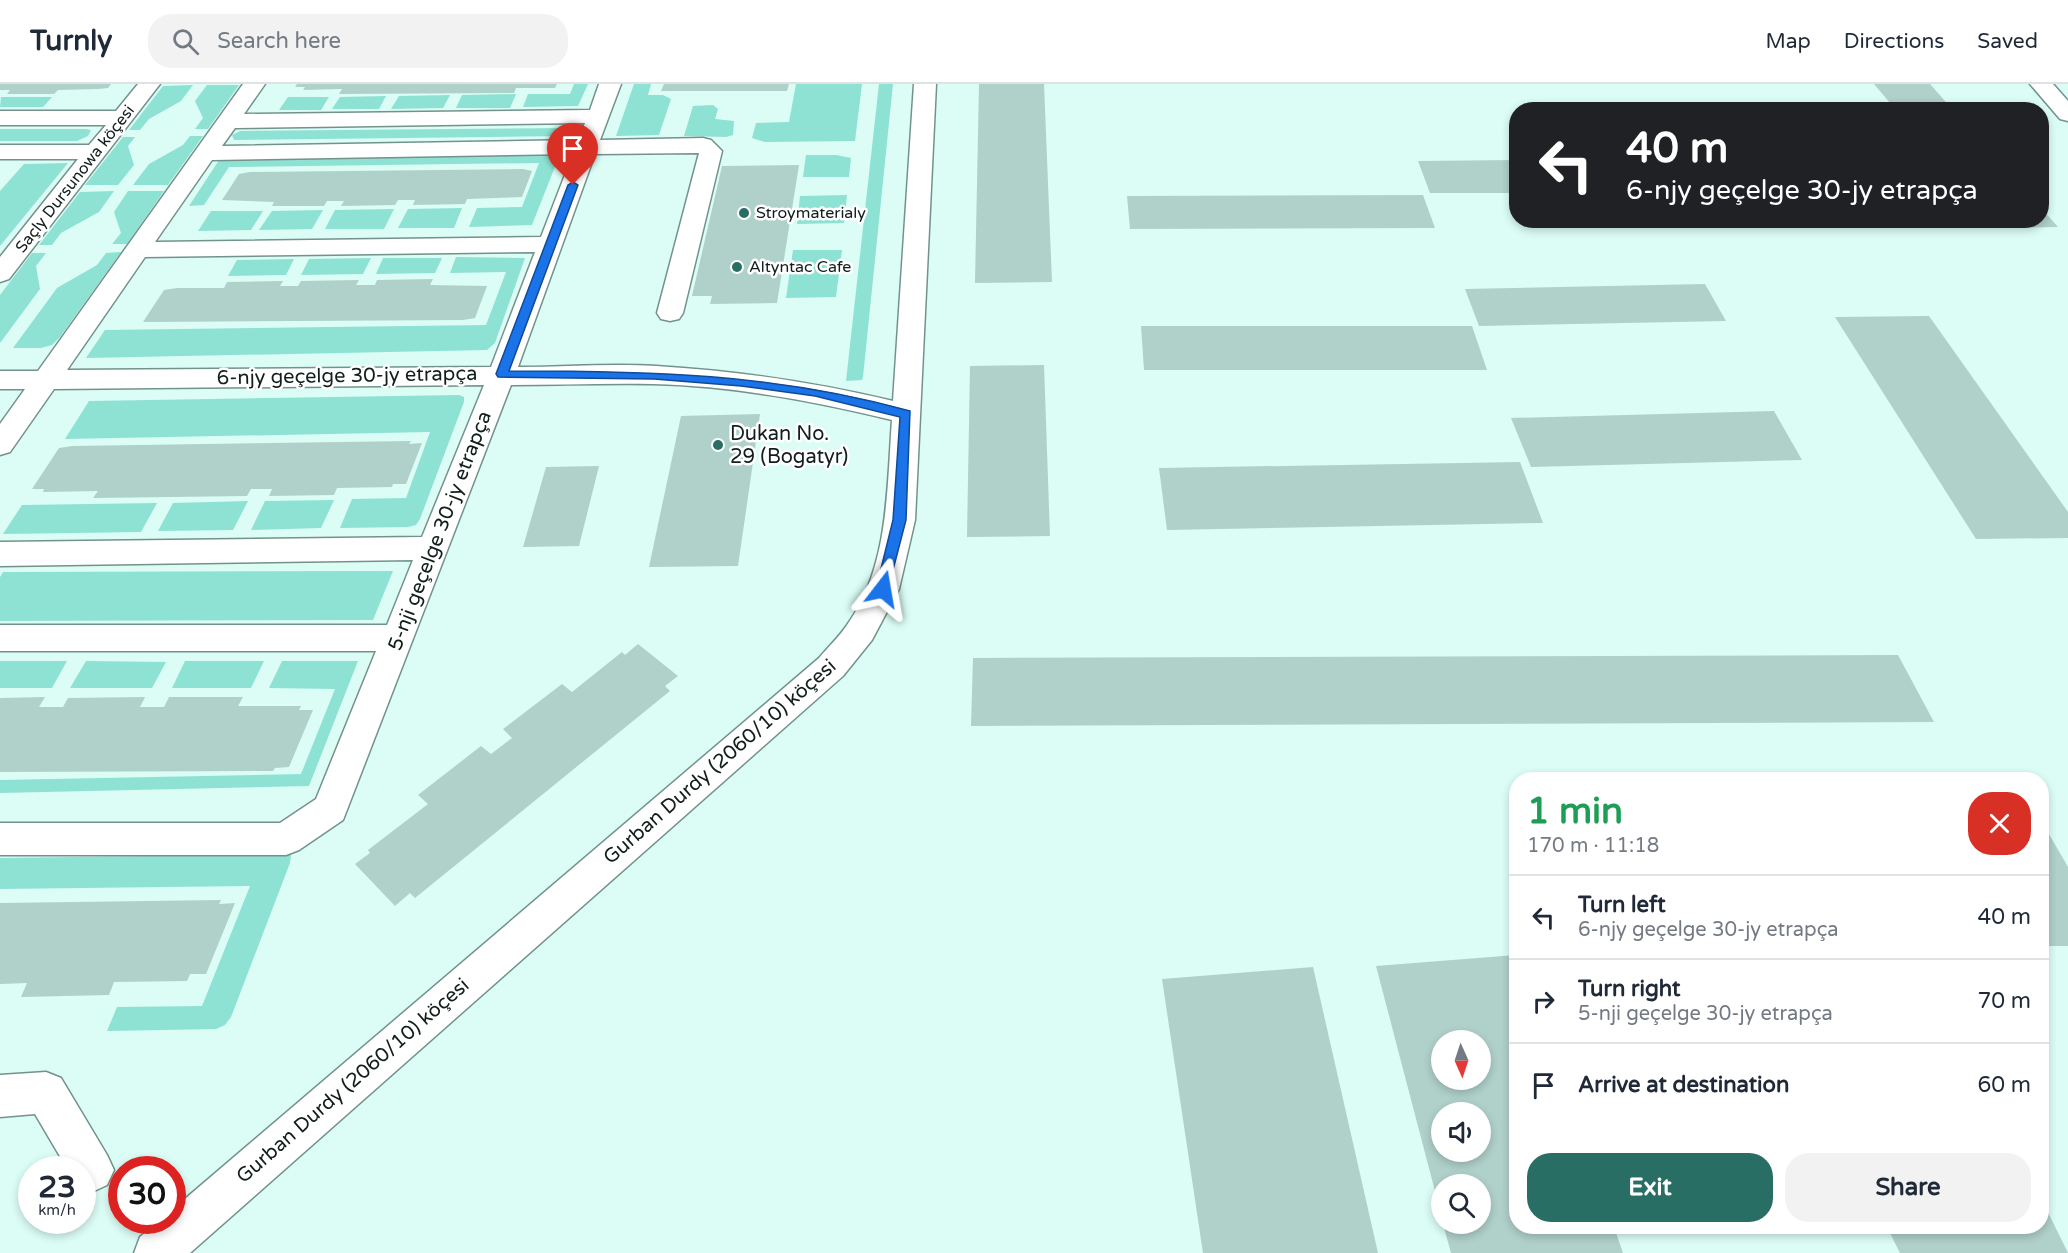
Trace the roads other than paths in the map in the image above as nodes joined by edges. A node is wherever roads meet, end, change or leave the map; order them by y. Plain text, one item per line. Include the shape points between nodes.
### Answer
1 (149, 84) edge
2 (254, 84) edge
3 (610, 84) edge
4 (925, 84) edge
5 (2042, 84) edge
6 (2068, 114) edge
7 (598, 116) junction
8 (0, 118) edge
9 (122, 118) junction
10 (229, 121) junction
11 (588, 145) junction
12 (0, 152) edge
13 (95, 152) junction
14 (206, 153) junction
15 (550, 244) junction
16 (138, 250) junction
17 (0, 274) edge
18 (670, 313) dead end
19 (502, 374) junction
20 (47, 379) junction
21 (0, 380) edge
22 (906, 414) junction
23 (0, 446) edge
24 (434, 548) junction
25 (0, 554) edge
26 (399, 638) junction
27 (0, 639) edge
28 (0, 839) edge
29 (0, 1096) edge
30 (84, 1156) edge
31 (156, 1253) edge

1 - 9 street, Saçly Dursunowa köçesi
2 - 10 street
3 - 7 street, 5-nji geçelge 30-jy etrapça
4 - 22 street, Gurban Durdy (2060/10) köçesi
5 - 6 street
7 - 10 street
7 - 11 street, 5-nji geçelge 30-jy etrapça
8 - 9 street
9 - 13 street, Saçly Dursunowa köçesi
10 - 14 street
11 - 14 street
11 - 15 street, 5-nji geçelge 30-jy etrapça
11 - 18 street via 703,145 711,151
12 - 13 street
13 - 17 street, Saçly Dursunowa köçesi
14 - 16 street
15 - 16 street
15 - 19 street, 5-nji geçelge 30-jy etrapça
16 - 20 street
19 - 20 street, 6-njy geçelge 30-jy etrapça
19 - 22 street, 6-njy geçelge 30-jy etrapça via 654,375 741,382 815,392
19 - 24 street, 5-nji geçelge 30-jy etrapça
20 - 21 street, 6-njy geçelge 30-jy etrapça
20 - 23 street
22 - 31 street, Gurban Durdy (2060/10) köçesi via 900,520 883,589 861,631 831,667
24 - 25 street
24 - 26 street, 5-nji geçelge 30-jy etrapça
26 - 27 street
26 - 28 street, 5-nji geçelge 30-jy etrapça via 330,809 286,839
29 - 30 street via 46,1093

